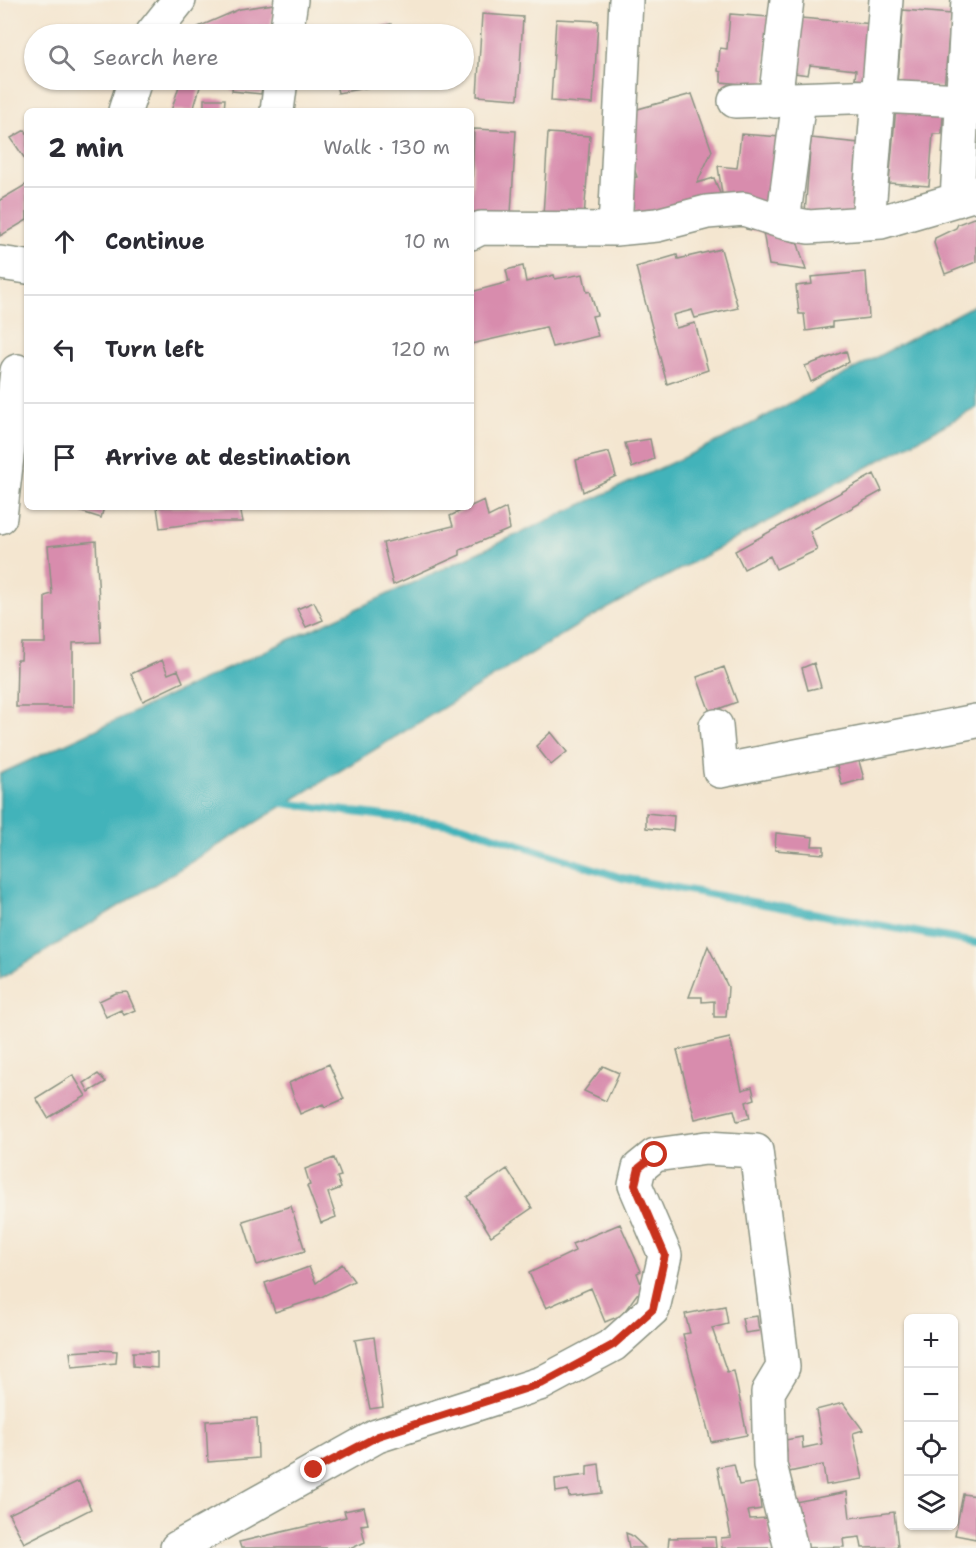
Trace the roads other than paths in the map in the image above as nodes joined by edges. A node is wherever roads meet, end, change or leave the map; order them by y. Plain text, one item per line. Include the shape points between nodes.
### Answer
1 (179, 0) edge
2 (291, 0) edge
3 (626, 0) edge
4 (787, 0) edge
5 (886, 0) edge
6 (970, 20) edge
7 (160, 24) edge
8 (287, 24) edge
9 (132, 90) edge
10 (280, 90) edge
11 (879, 96) junction
12 (787, 100) junction
13 (963, 100) junction
14 (735, 101) dead end
15 (126, 108) edge
16 (277, 108) edge
17 (967, 197) edge
18 (783, 222) junction
19 (868, 223) junction
20 (615, 229) junction
21 (474, 232) edge
22 (0, 263) edge
23 (24, 267) edge
24 (15, 369) edge
25 (0, 517) edge
26 (976, 721) edge
27 (716, 726) dead end
28 (177, 1548) edge
29 (791, 1548) edge

1 - 7 street
2 - 8 street
3 - 20 street
4 - 12 street
5 - 11 street
6 - 13 street
9 - 15 street
10 - 16 street
11 - 12 street
11 - 13 street
11 - 19 street
12 - 14 street
12 - 18 street
13 - 17 street
17 - 19 street
18 - 19 street via 809,227
18 - 20 street via 744,209
20 - 21 street via 481,228
22 - 23 street
24 - 25 street
26 - 27 street via 720,771
28 - 29 street via 378,1436 543,1383 613,1345 653,1309 665,1255 635,1185 639,1168 655,1155 705,1148 756,1151 783,1367 768,1392 770,1465

